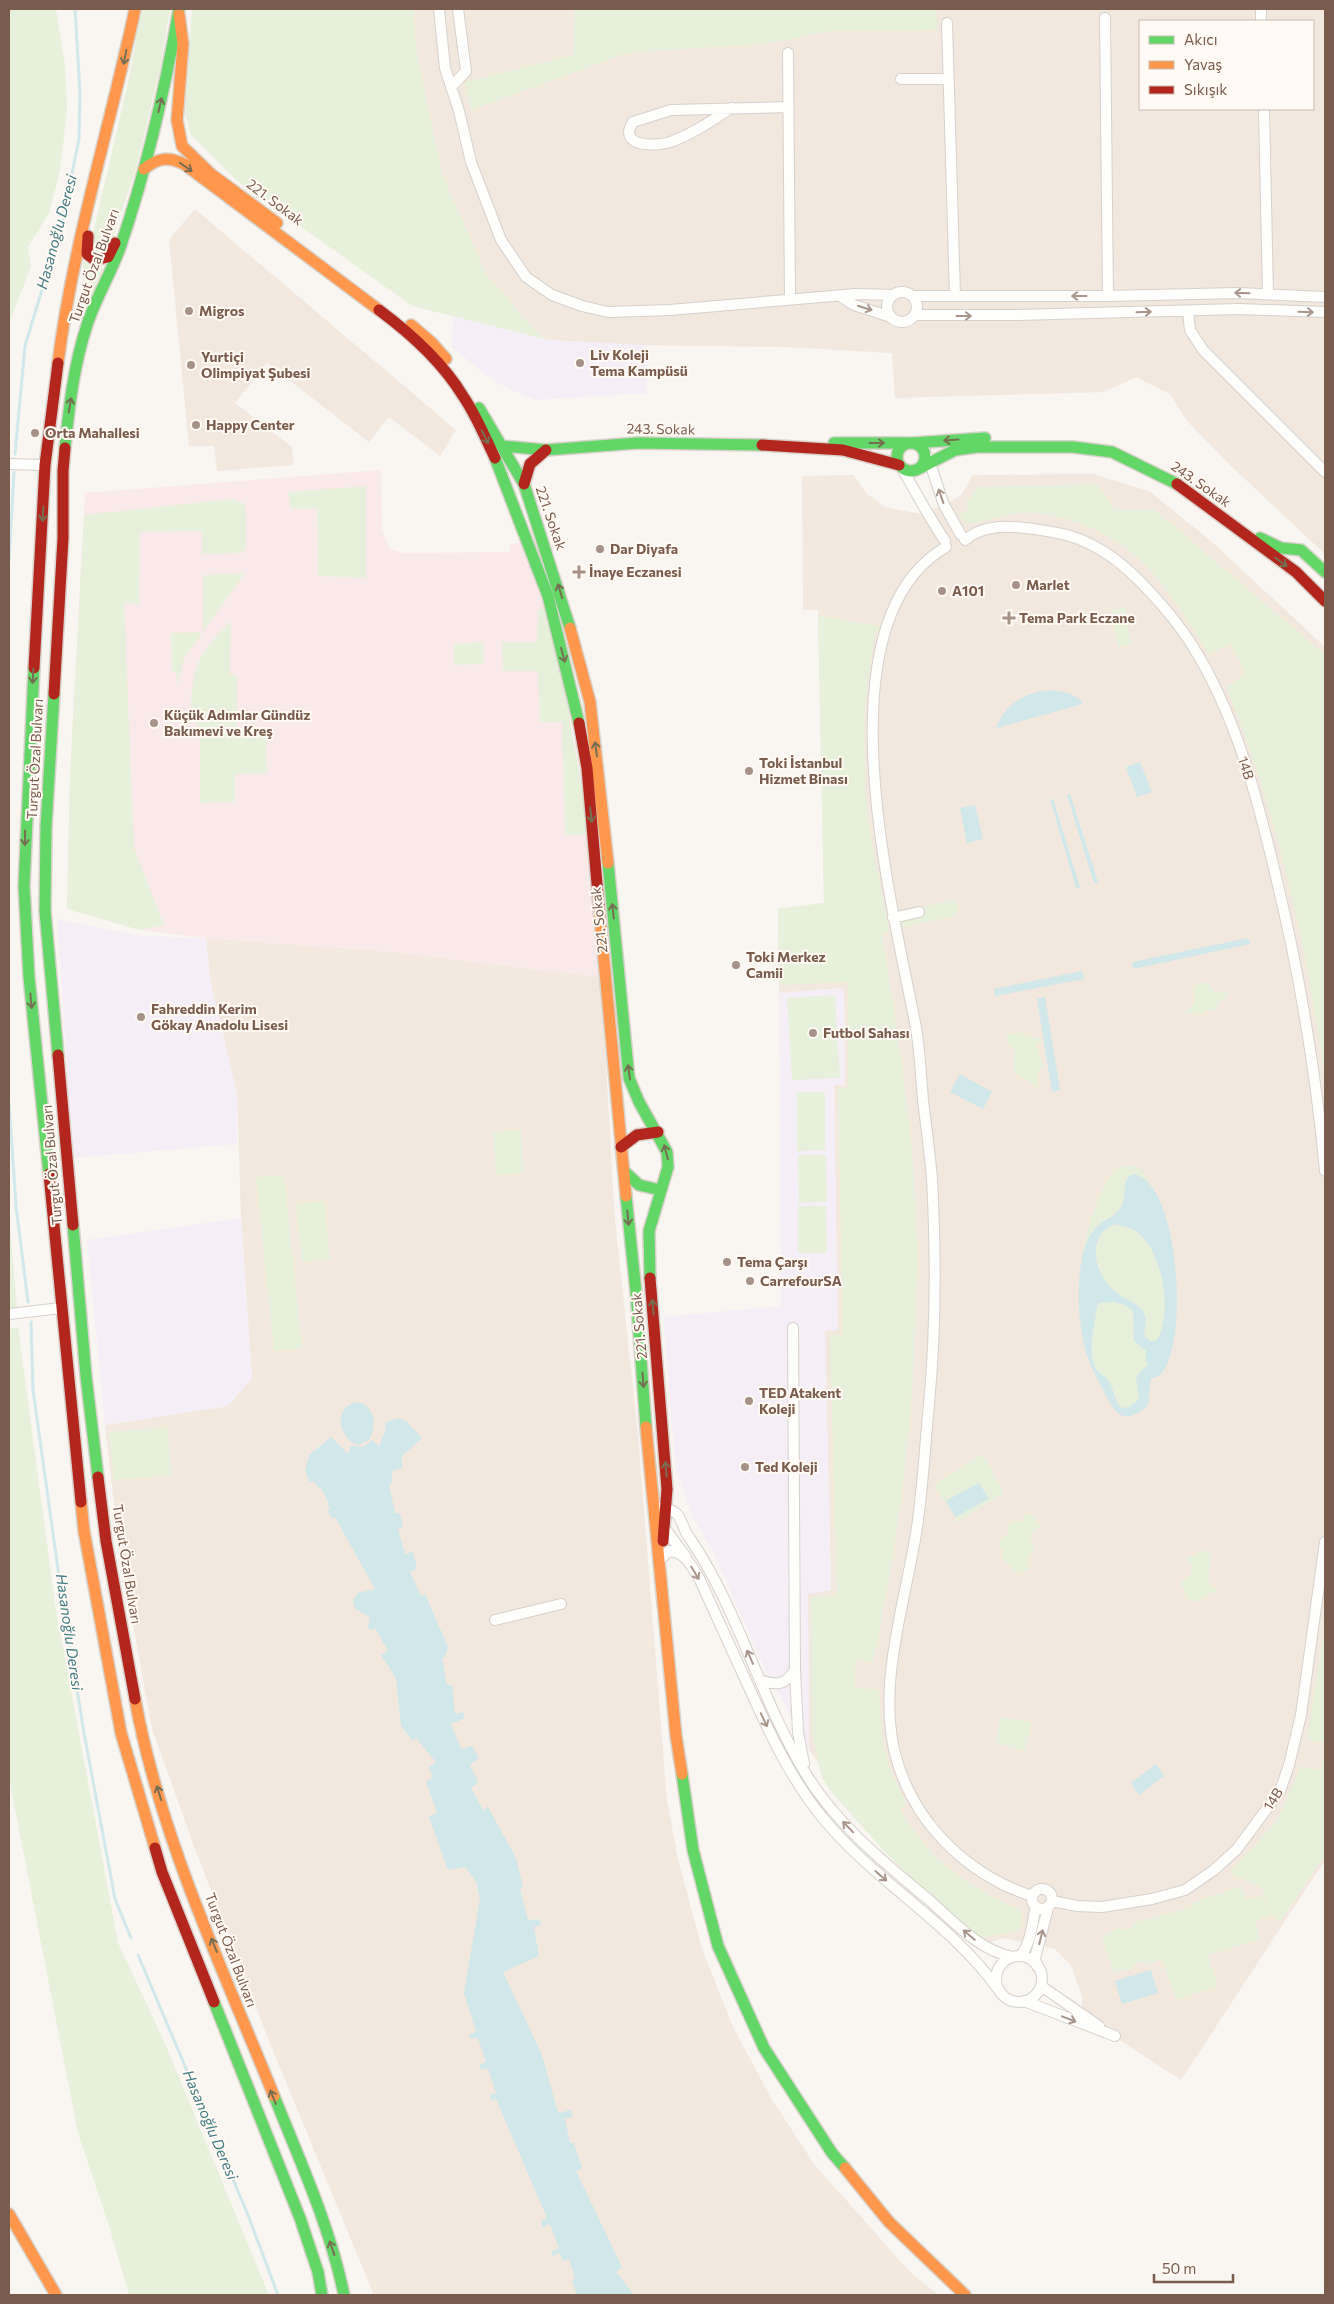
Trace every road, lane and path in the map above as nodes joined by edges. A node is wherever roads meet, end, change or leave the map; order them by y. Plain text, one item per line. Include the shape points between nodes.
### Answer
1 (134, 9) edge
2 (440, 9) edge
3 (458, 9) edge
4 (179, 11) edge
5 (1105, 18) dead end
6 (947, 23) dead end
7 (788, 53) dead end
8 (901, 79) dead end
9 (948, 79) junction
10 (451, 87) junction
11 (788, 107) junction
12 (731, 108) junction
13 (1264, 110) edge
14 (102, 157) junction
15 (144, 169) junction
16 (1268, 294) junction
17 (893, 295) junction
18 (840, 296) junction
19 (912, 296) junction
20 (955, 296) junction
21 (1108, 296) junction
22 (1325, 297) edge
23 (790, 298) junction
24 (1188, 311) junction
25 (1325, 312) edge
26 (915, 315) junction
27 (891, 317) junction
28 (910, 443) junction
29 (776, 445) junction
30 (502, 446) junction
31 (546, 450) junction
32 (926, 462) junction
33 (9, 464) edge
34 (45, 465) junction
35 (900, 466) junction
36 (63, 471) junction
37 (1325, 472) edge
38 (524, 484) junction
39 (1325, 572) edge
40 (1325, 601) edge
41 (919, 912) dead end
42 (893, 918) junction
43 (658, 1132) junction
44 (621, 1147) junction
45 (623, 1170) junction
46 (1325, 1171) edge
47 (660, 1190) junction
48 (61, 1308) junction
49 (9, 1314) edge
50 (793, 1328) dead end
51 (667, 1490) junction
52 (666, 1508) junction
53 (654, 1512) junction
54 (676, 1514) junction
55 (664, 1527) junction
56 (1325, 1542) edge
57 (686, 1557) junction
58 (661, 1564) junction
59 (561, 1604) dead end
60 (495, 1620) dead end
61 (795, 1670) junction
62 (760, 1680) junction
63 (806, 1775) junction
64 (1032, 1896) junction
65 (1050, 1904) junction
66 (1036, 1907) junction
67 (1016, 1957) junction
68 (1037, 1966) junction
69 (1041, 1986) junction
70 (998, 1989) junction
71 (1024, 2001) junction
72 (9, 2214) edge
73 (908, 2241) junction
74 (56, 2295) edge
75 (322, 2295) edge
76 (344, 2295) edge
77 (965, 2295) edge
78 (975, 2295) edge

1 -> 14 street, Turgut Özal Bulvarı
2 - 10 street via 442,54
3 - 10 street via 466,71
15 -> 4 street, Turgut Özal Bulvarı via 168,73
4 - 30 street, 221. Sokak via 185,49 176,120 183,147 430,342 453,368
5 - 21 street
6 - 9 street
7 - 11 street
8 - 9 street
9 - 20 street
10 - 23 street via 471,162 501,240 526,277 552,295 608,312 670,310
11 - 12 street
11 - 23 street
12 - 12 street via 671,110 632,122 629,133 634,142 642,144 672,142
13 - 16 street
14 - 15 street via 86,248 87,254 95,260 108,257 111,252
14 - 34 street, Turgut Özal Bulvarı via 76,258 60,340
36 -> 15 street, Turgut Özal Bulvarı via 70,401 87,324 121,246
15 -> 44 street, 221. Sokak via 162,158 172,158 184,164 399,325 431,356 463,395 499,465 548,596 575,702 588,777
16 -> 21 street
16 - 22 street
17 - 18 street
17 - 19 street via 903,292
17 - 27 street via 887,304
18 - 23 street
18 -> 27 street via 854,305
19 - 20 street
19 - 26 street via 917,303
21 -> 20 street
24 -> 25 street
26 -> 24 street
24 - 37 street via 1190,330 1203,350
26 - 27 street via 905,322
29 -> 28 street, 243. Sokak
28 - 32 street via 921,447
28 - 35 street via 898,452
39 -> 28 street, 243. Sokak via 1301,550 1281,548 1263,540 1182,476 1119,446 1095,440 1048,437
29 - 31 street, 243. Sokak via 638,442
29 - 35 street, 243. Sokak via 843,450
30 - 31 street, 243. Sokak
30 - 38 street, 221. Sokak
31 - 38 street via 530,461
32 - 35 street via 909,471
32 -> 40 street, 243. Sokak via 954,450 977,447 1073,447 1112,452 1171,479 1296,572
46 -> 32 street, 14B via 1314,1072 1298,977 1274,868 1246,765 1222,702 1199,657 1189,640 1131,571 1100,548 1063,534 1023,528 990,528 963,538 944,505
33 - 34 street
34 - 36 street
34 -> 48 street, Turgut Özal Bulvarı via 24,886 29,977
35 - 42 street via 946,544 920,567 892,608 881,639 877,666 873,729 875,802
76 -> 36 street, Turgut Özal Bulvarı via 321,2214 176,1852 136,1706 106,1541 86,1366 45,911
43 -> 38 street, 221. Sokak via 639,1102 630,1078 590,702 560,592
41 - 42 street
42 - 64 street via 918,1046 932,1179 934,1290 932,1363 917,1526 895,1651 889,1699 890,1729 909,1791 936,1833 959,1856 984,1874
43 - 44 street via 639,1132
47 -> 43 street, 221. Sokak via 668,1167 668,1152
44 - 45 street
45 - 47 street via 635,1184 648,1190
45 -> 53 street, 221. Sokak
51 -> 47 street, 221. Sokak via 648,1253 649,1231
48 - 49 street
48 - 75 street, Turgut Özal Bulvarı via 84,1531 121,1733 133,1779 162,1872 300,2218
50 - 61 street
51 - 52 street, 221. Sokak
51 - 54 street
52 - 53 street
52 - 54 street
52 - 55 street, 221. Sokak
53 - 55 street
53 - 58 street, 221. Sokak
62 -> 54 street via 710,1567
55 - 57 street
55 - 58 street, 221. Sokak
56 - 65 street, 14B via 1301,1715 1289,1765 1280,1791 1237,1849 1214,1870 1184,1890 1102,1907
57 - 58 street via 677,1551 669,1551
57 -> 70 street via 699,1578 795,1782 822,1818 867,1864 969,1952
58 - 73 street via 676,1736 693,1850 718,1946 764,2048 832,2153
59 - 60 street
61 - 62 street via 788,1680 780,1684
61 - 63 street via 798,1732
62 - 63 street
67 -> 63 street via 998,1954 976,1940 874,1853 831,1809
64 - 65 street via 1037,1890 1044,1889 1050,1893
64 - 66 street
65 - 66 street via 1040,1909
68 -> 65 street via 1036,1958
66 - 67 street via 1030,1936 1024,1951
67 - 68 street via 1026,1958
67 - 70 street via 1005,1961 996,1974
68 - 69 street
69 - 71 street via 1032,1998
71 -> 69 street via 1115,2036
70 - 71 street via 1009,2000
72 - 74 street
73 - 77 street
73 - 78 street

